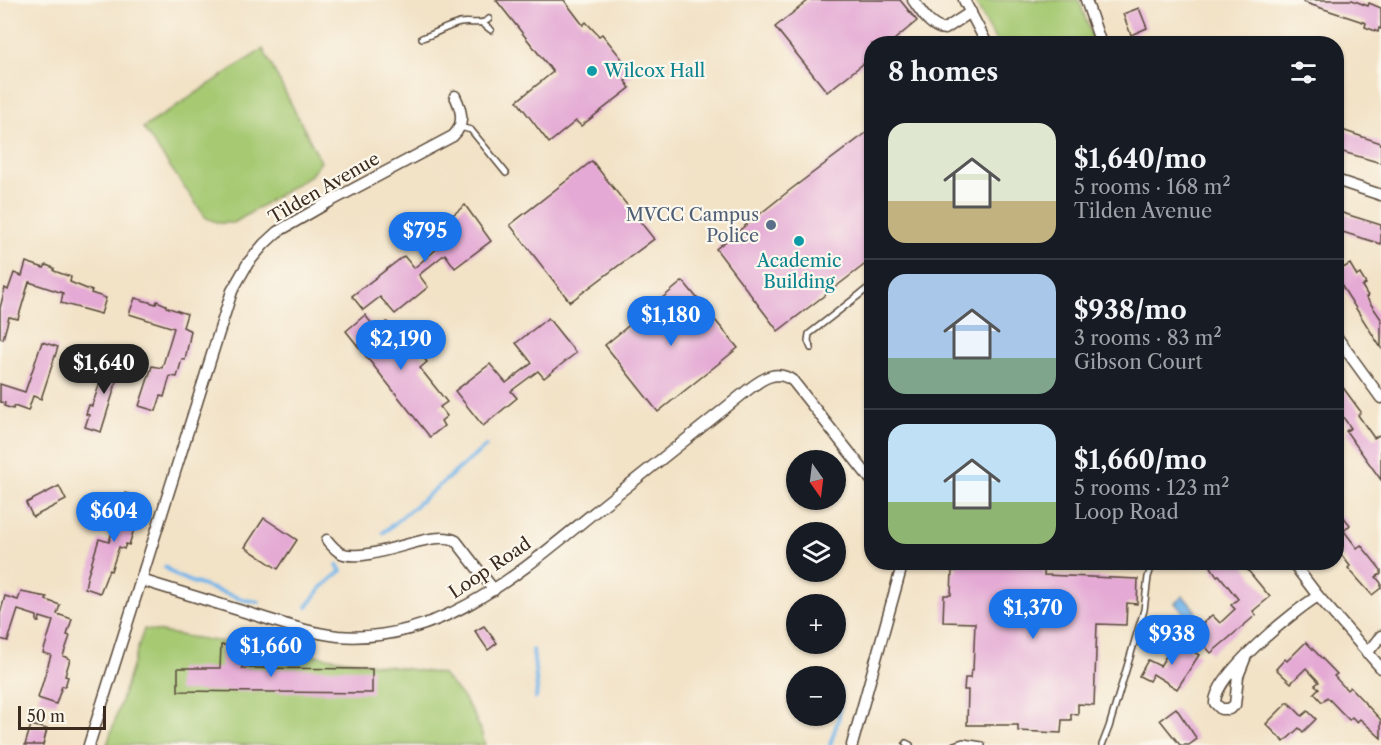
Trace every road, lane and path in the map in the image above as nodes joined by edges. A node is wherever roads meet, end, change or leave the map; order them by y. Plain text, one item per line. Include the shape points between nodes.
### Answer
1 (913, 0) edge
2 (964, 0) edge
3 (1086, 0) edge
4 (971, 12) junction
5 (489, 19) dead end
6 (482, 23) junction
7 (491, 30) dead end
8 (983, 36) edge
9 (1098, 36) edge
10 (422, 38) dead end
11 (455, 96) dead end
12 (459, 127) junction
13 (506, 173) dead end
14 (1344, 183) edge
15 (1381, 195) edge
16 (864, 291) edge
17 (1344, 347) edge
18 (811, 348) dead end
19 (1381, 398) edge
20 (864, 471) edge
21 (327, 540) dead end
22 (901, 570) edge
23 (1150, 570) edge
24 (1298, 570) edge
25 (141, 580) junction
26 (494, 590) junction
27 (1318, 596) junction
28 (1381, 636) edge
29 (1367, 653) junction
30 (1246, 656) junction
31 (1381, 668) edge
32 (89, 745) edge
33 (852, 745) edge
34 (954, 745) edge
35 (982, 745) edge
36 (1102, 745) edge

1 - 4 street via 929,21 941,29
2 - 4 street
3 - 9 street
4 - 8 street
5 - 6 lane
6 - 7 lane
6 - 10 lane via 453,25
11 - 12 street via 461,115
12 - 13 lane via 471,130
12 - 25 street, Tilden Avenue via 450,138 292,222 248,263 232,291
14 - 15 street
16 - 18 lane via 809,334
17 - 19 street
20 - 26 street, Loop Road via 793,381 774,375 749,389
21 - 26 street via 335,550 352,555 449,537
22 - 33 street
23 - 36 lane via 1144,610
24 - 27 street
25 - 26 street, Loop Road via 337,636 386,633 425,624
25 - 32 street, Tilden Avenue
27 - 29 street
27 - 30 street
28 - 29 street
29 - 31 street
30 - 30 street via 1218,692 1215,703 1221,709 1235,705 1238,676
34 - 35 lane

